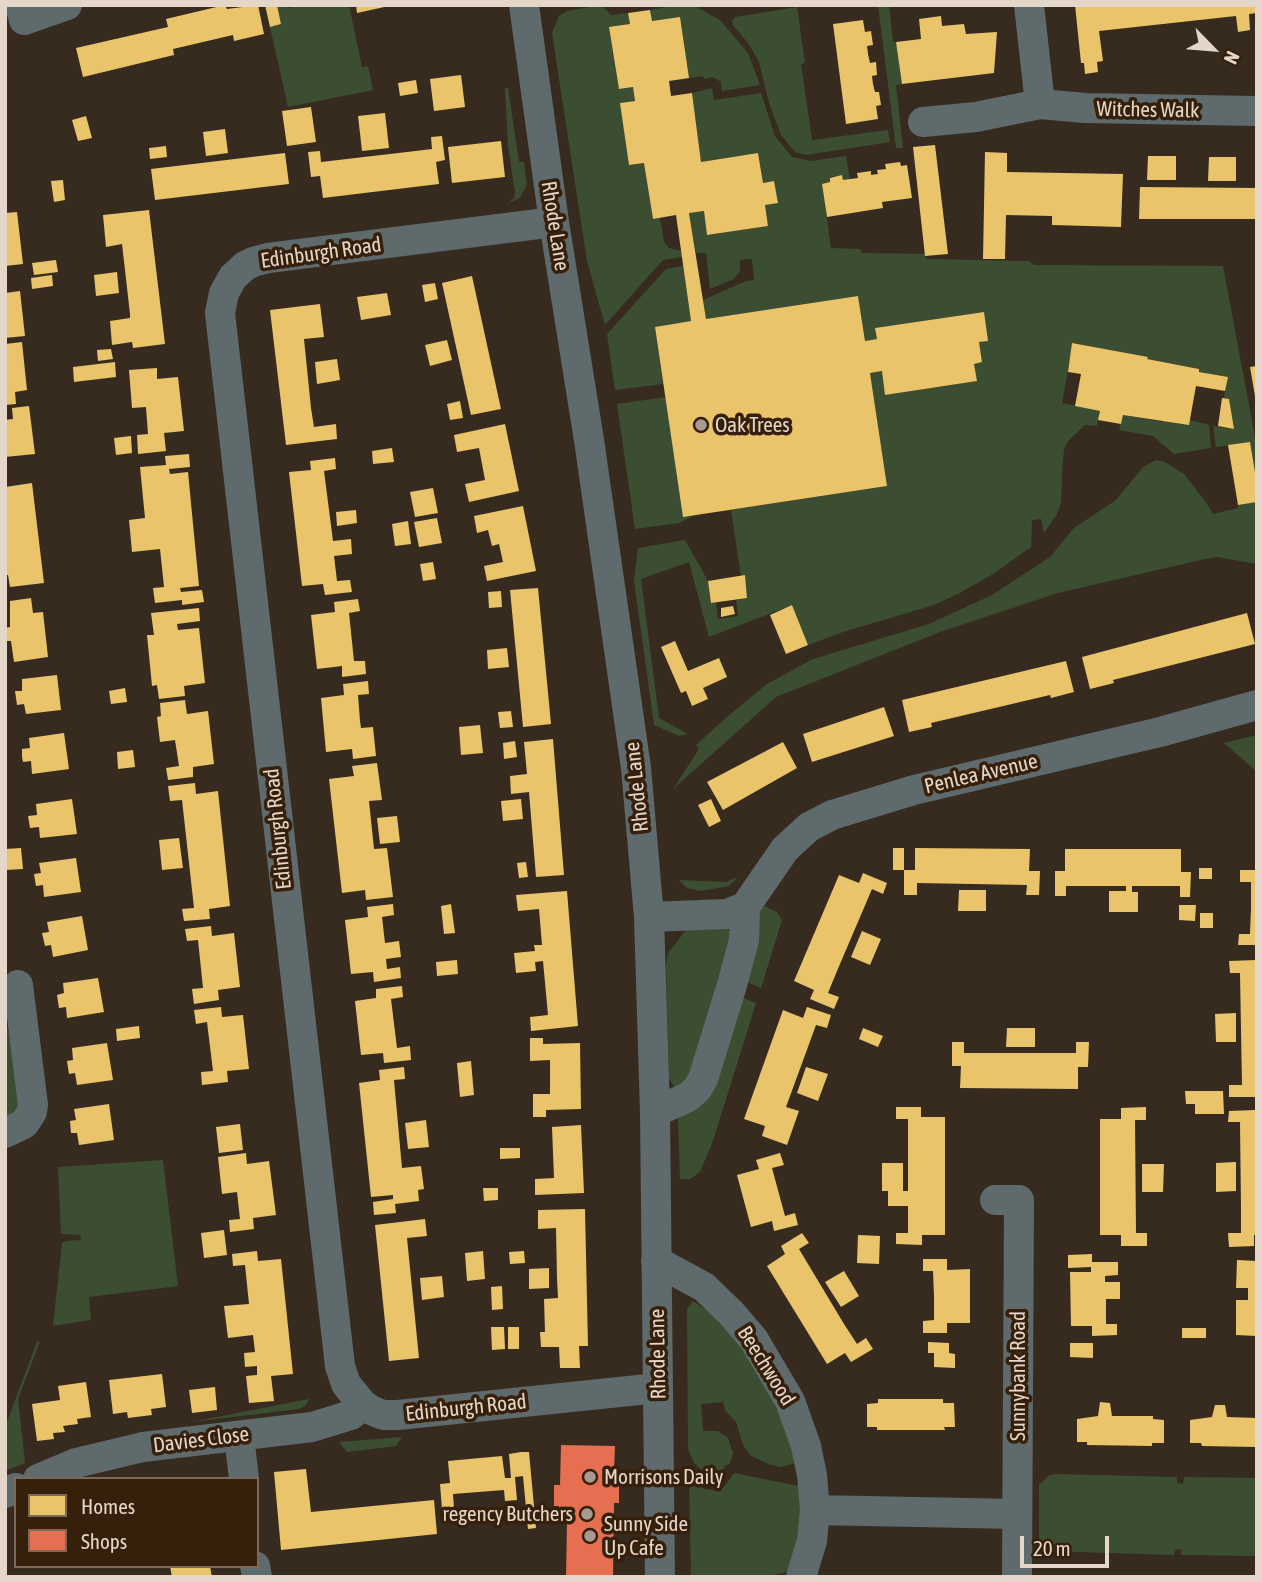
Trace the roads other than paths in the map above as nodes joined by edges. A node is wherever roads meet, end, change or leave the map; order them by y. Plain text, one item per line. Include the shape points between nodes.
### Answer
1 (20, 5) edge
2 (67, 5) edge
3 (524, 5) edge
4 (1029, 5) edge
5 (1040, 104) junction
6 (1257, 111) edge
7 (923, 122) dead end
8 (554, 222) junction
9 (1257, 705) edge
10 (745, 907) junction
11 (649, 918) junction
12 (18, 985) dead end
13 (655, 1112) junction
14 (5, 1133) edge
15 (995, 1200) dead end
16 (656, 1261) junction
17 (658, 1388) junction
18 (363, 1405) junction
19 (239, 1436) junction
20 (43, 1477) edge
21 (244, 1477) edge
22 (815, 1510) junction
23 (1017, 1514) junction
24 (660, 1577) edge
25 (801, 1577) edge
26 (1017, 1577) edge

1 - 2 street via 24,19
3 - 8 street, Rhode Lane
4 - 5 street
5 - 6 street, Witches Walk
5 - 7 street, Witches Walk
8 - 11 street, Rhode Lane via 636,768
8 - 18 street, Edinburgh Road via 268,258 238,271 221,303 340,1366 346,1384
9 - 10 street, Penlea Avenue via 914,790 832,815 796,837
10 - 11 street via 727,914
10 - 13 street, Penlea Avenue via 741,951 703,1079 688,1097
11 - 13 street, Rhode Lane
12 - 14 street via 33,1105 24,1124
13 - 16 street, Rhode Lane
15 - 23 street, Sunnybank Road via 1019,1200
16 - 17 street, Rhode Lane
16 - 22 street, Beechwood via 715,1297 764,1356 797,1420 812,1475
17 - 18 street, Edinburgh Road via 398,1415 383,1415
17 - 24 street, Rhode Lane
18 - 19 street, Davies Close via 351,1415 312,1427
19 - 20 street, Davies Close via 143,1447 76,1463
19 - 21 street
22 - 23 street
22 - 25 street, Beechwood
23 - 26 street, Sunnybank Road

